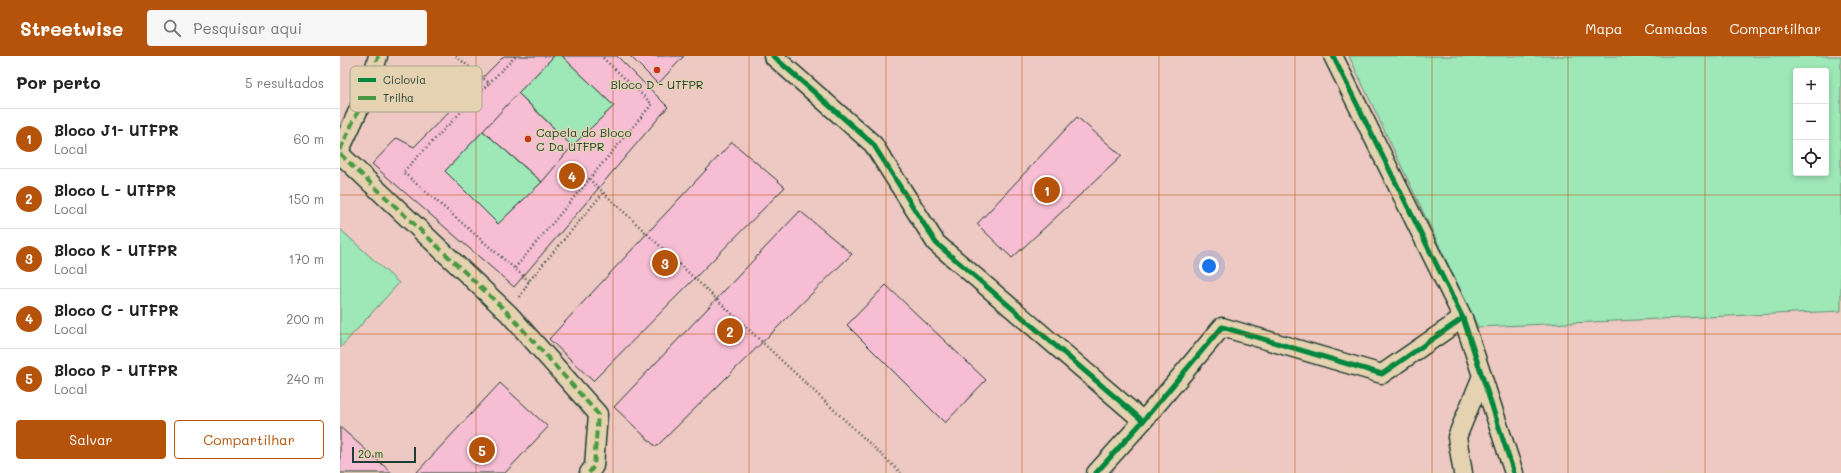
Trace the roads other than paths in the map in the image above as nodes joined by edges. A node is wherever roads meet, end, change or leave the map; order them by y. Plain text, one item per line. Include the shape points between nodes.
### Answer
1 (378, 56) edge
2 (773, 56) edge
3 (1334, 56) edge
4 (375, 66) edge
5 (357, 112) edge
6 (340, 150) edge
7 (340, 154) edge
8 (1463, 318) junction
9 (1482, 376) junction
10 (1143, 421) junction
11 (589, 473) edge
12 (1096, 473) edge
13 (1463, 473) edge
14 (1514, 473) edge

1 - 4 street
2 - 10 street via 872,144 936,243
3 - 8 street
5 - 6 street
7 - 11 street via 509,314 598,414 594,466
8 - 9 street
8 - 10 street via 1382,374 1222,327
9 - 13 street via 1456,437
9 - 14 street
10 - 12 street

